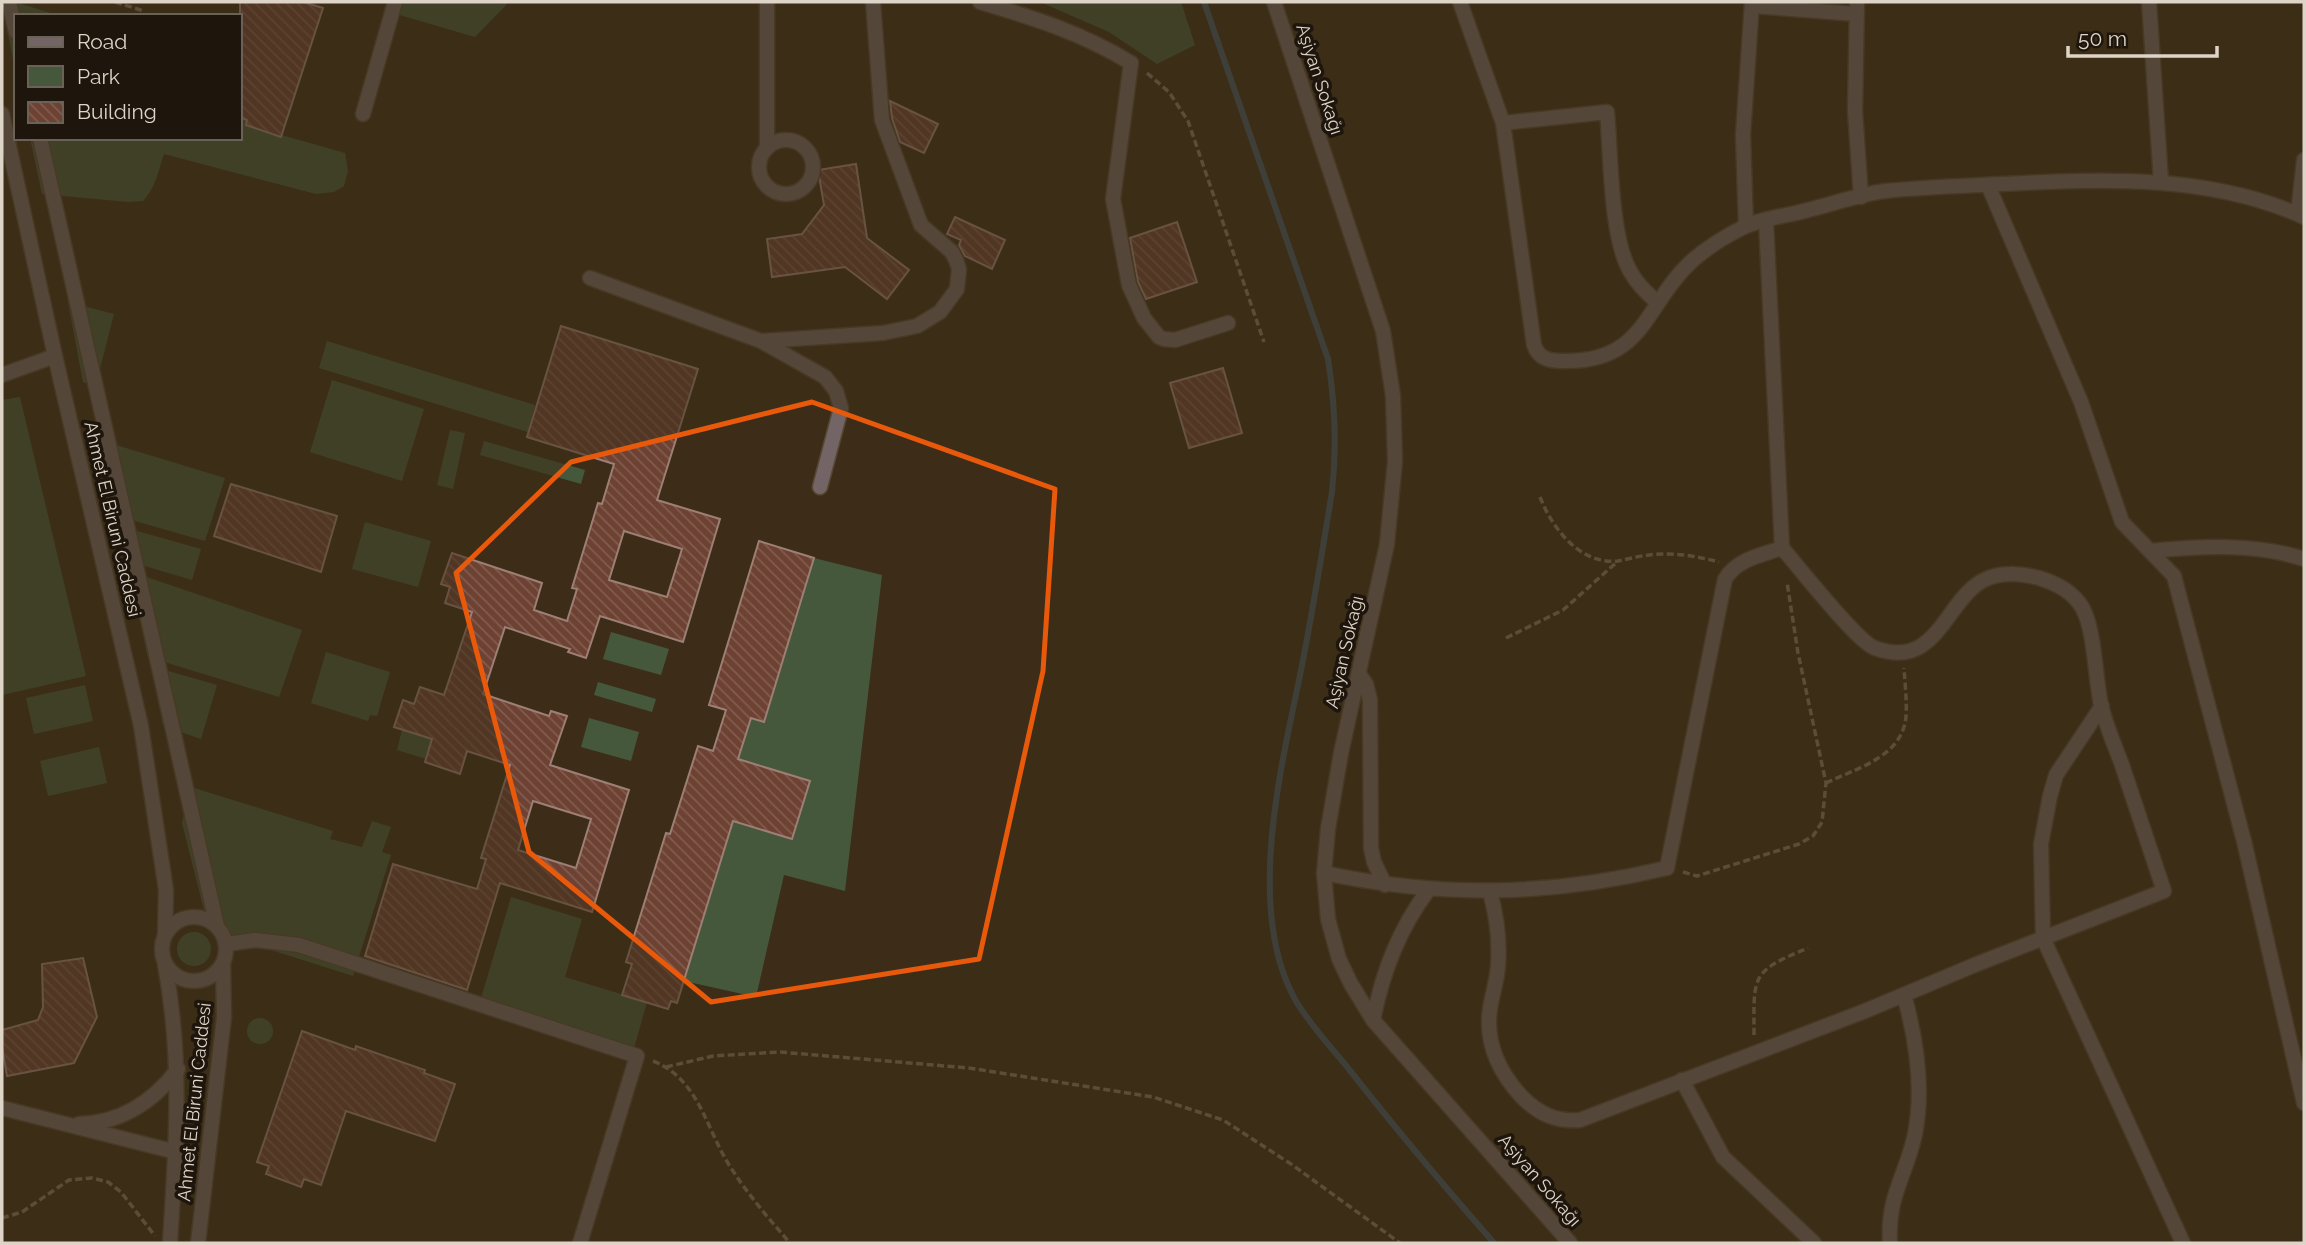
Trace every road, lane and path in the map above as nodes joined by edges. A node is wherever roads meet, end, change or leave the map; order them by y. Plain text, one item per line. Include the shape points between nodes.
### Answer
1 (9, 2) edge
2 (115, 2) edge
3 (395, 2) edge
4 (767, 2) edge
5 (873, 2) edge
6 (980, 2) edge
7 (1274, 2) edge
8 (1460, 2) edge
9 (2149, 2) edge
10 (1753, 4) edge
11 (1857, 8) edge
12 (144, 11) dead end
13 (14, 23) edge
14 (1131, 63) junction
15 (2, 114) edge
16 (363, 114) dead end
17 (1503, 123) junction
18 (40, 140) edge
19 (767, 148) dead end
20 (2304, 160) edge
21 (2161, 183) junction
22 (1988, 185) junction
23 (1861, 197) junction
24 (2301, 215) edge
25 (1766, 221) junction
26 (1746, 226) junction
27 (590, 278) dead end
28 (1658, 303) junction
29 (1227, 323) dead end
30 (761, 341) junction
31 (1264, 342) dead end
32 (55, 356) junction
33 (2, 375) edge
34 (820, 486) dead end
35 (1540, 497) dead end
36 (1782, 548) junction
37 (2150, 551) junction
38 (2304, 559) edge
39 (1618, 561) junction
40 (1734, 567) junction
41 (1506, 638) dead end
42 (1903, 652) junction
43 (1359, 674) junction
44 (2102, 706) junction
45 (1826, 783) junction
46 (1667, 868) junction
47 (1324, 873) junction
48 (1385, 885) junction
49 (1429, 889) junction
50 (1490, 892) junction
51 (217, 926) junction
52 (165, 935) junction
53 (2043, 938) junction
54 (226, 944) junction
55 (1808, 948) dead end
56 (165, 964) junction
57 (223, 964) junction
58 (1904, 995) junction
59 (1373, 1020) junction
60 (1754, 1052) junction
61 (178, 1069) junction
62 (1682, 1080) junction
63 (2304, 1103) edge
64 (2, 1108) edge
65 (55, 1122) junction
66 (176, 1152) junction
67 (2, 1218) edge
68 (166, 1242) edge
69 (198, 1243) edge
70 (580, 1243) edge
71 (790, 1243) edge
72 (1400, 1243) edge
73 (1570, 1243) edge
74 (1814, 1243) edge
75 (1889, 1243) edge
76 (2183, 1243) edge

1 - 13 street
2 - 12 path
3 - 16 street
4 - 19 street
5 - 30 street via 882,120 921,225 957,260 957,289 940,312 918,326 883,333
6 - 14 street via 1083,36
7 - 43 street, Aşiyan Sokağı via 1383,331 1390,374 1395,428 1393,502
8 - 17 street
9 - 21 street
10 - 11 street
10 - 26 street via 1743,135
11 - 23 street via 1855,111
14 - 29 street via 1113,199 1129,285 1144,318 1164,340
14 - 31 path via 1169,92 1188,121
15 - 32 street, Ahmet El Biruni Caddesi
17 - 28 street via 1607,112 1619,242 1637,282
17 - 28 street via 1536,352 1546,360 1570,362 1614,352 1636,336
18 - 51 street, Ahmet El Biruni Caddesi
20 - 24 street
21 - 22 street via 2093,179
21 - 24 street via 2242,196
22 - 23 street via 1883,191
22 - 37 street via 2081,402 2122,522
23 - 25 street
25 - 26 street
25 - 36 street
26 - 28 street via 1693,260
27 - 30 street
30 - 34 street via 825,377 836,391 839,418
32 - 33 street
32 - 52 street, Ahmet El Biruni Caddesi via 141,726 166,890
35 - 39 path via 1554,526 1575,547 1598,559
36 - 40 street
36 - 42 street via 1867,645
36 - 45 path via 1798,653
37 - 38 street via 2232,548
37 - 63 street via 2174,576 2195,650
39 - 40 path via 1679,555
39 - 41 path via 1563,610
40 - 46 street via 1724,584
42 - 44 street via 1934,636 1984,580 2004,574 2041,579 2069,593 2085,613
42 - 45 path via 1906,715 1901,736 1882,757
43 - 47 street, Aşiyan Sokağı via 1334,791
43 - 48 street via 1370,700 1371,848
44 - 53 street via 2056,775 2050,796 2041,844
44 - 53 street via 2164,891
45 - 46 path via 1822,822 1807,841 1697,876
46 - 50 street via 1579,886
47 - 48 street
47 - 59 street, Aşiyan Sokağı via 1328,919 1339,959
48 - 49 street
49 - 50 street
49 - 59 street via 1398,937
50 - 62 street via 1499,931 1490,1039 1505,1077 1527,1101 1549,1117 1580,1120
51 - 52 street via 189,917 171,926
51 - 54 street
52 - 56 street
53 - 58 street
53 - 76 street
54 - 57 street
54 - 70 street via 270,940 299,945 637,1056
55 - 60 path via 1774,962 1758,979
56 - 57 street via 189,982 209,978
56 - 61 street, Ahmet El Biruni Caddesi
57 - 69 street, Ahmet El Biruni Caddesi via 224,1017
58 - 60 street
58 - 75 street via 1915,1043 1917,1112 1915,1134 1892,1200
59 - 73 street, Aşiyan Sokağı
60 - 62 street
61 - 65 street via 153,1097 122,1116 89,1124
61 - 66 street, Ahmet El Biruni Caddesi
62 - 74 street via 1723,1157
64 - 65 street
65 - 66 street
66 - 68 street, Ahmet El Biruni Caddesi
67 - 68 path via 22,1212 69,1180 92,1178 121,1192 147,1229
71 - 72 path via 732,1170 691,1090 666,1067 737,1052 780,1052 969,1068 1153,1097 1223,1120

